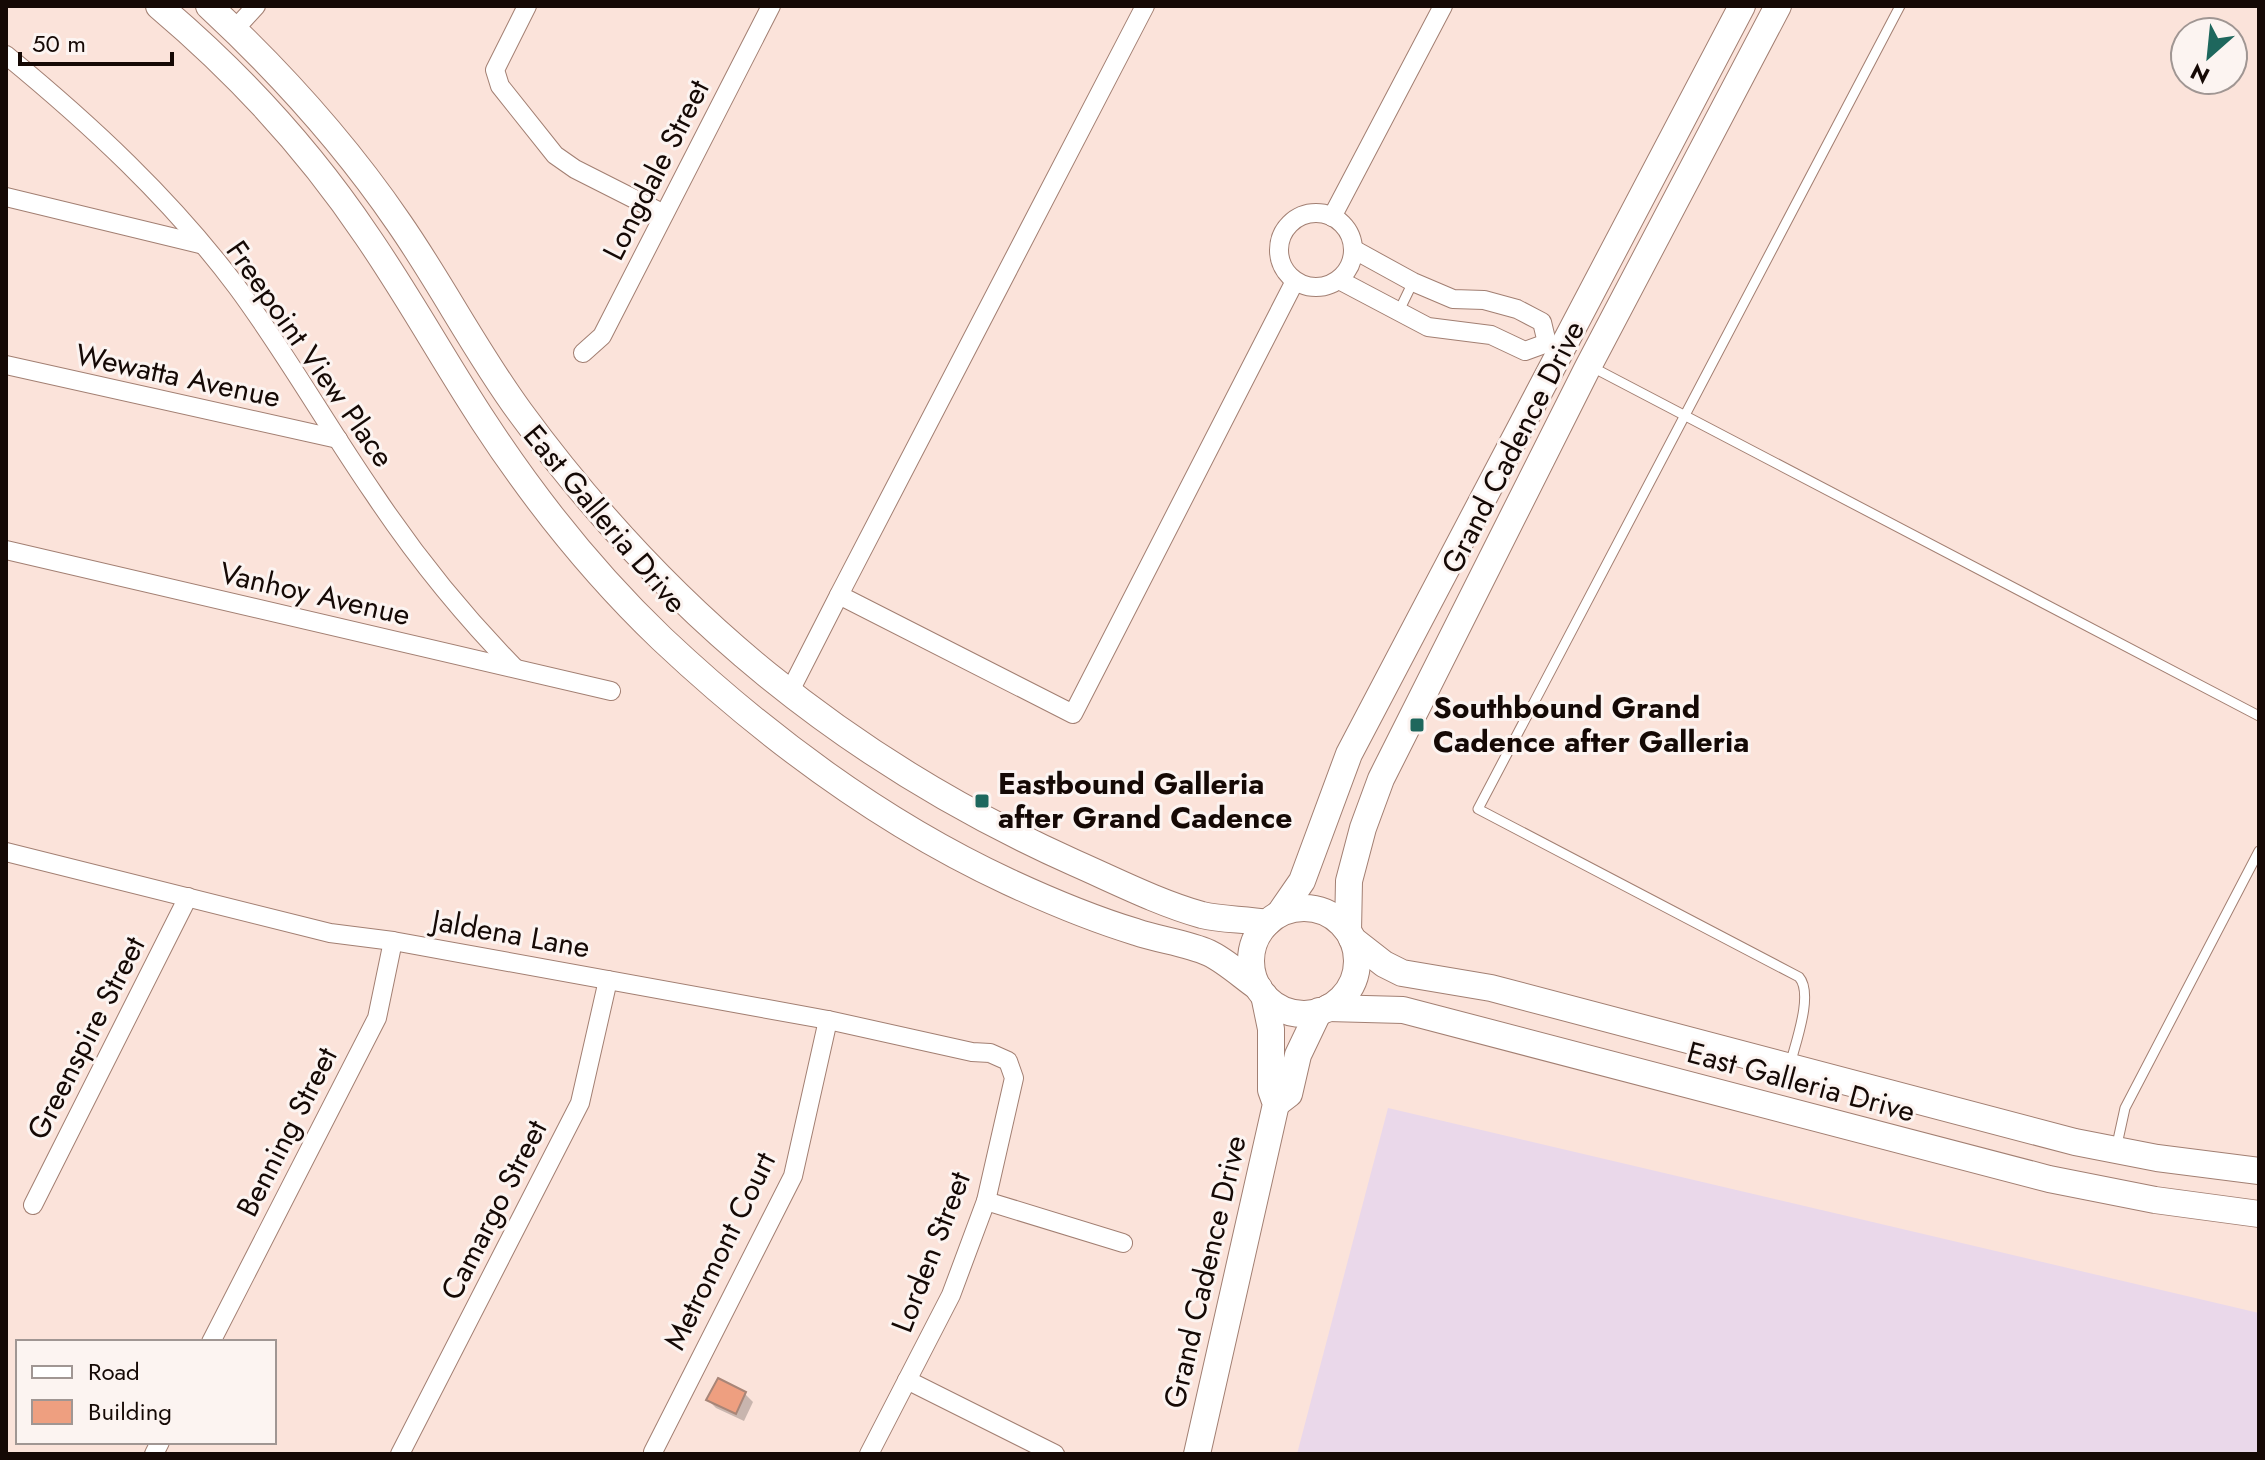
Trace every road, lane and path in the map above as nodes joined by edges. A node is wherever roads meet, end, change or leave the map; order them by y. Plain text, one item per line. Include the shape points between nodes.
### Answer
1 (159, 6) edge
2 (209, 6) edge
3 (256, 6) edge
4 (527, 6) edge
5 (771, 6) edge
6 (1145, 6) edge
7 (1443, 6) edge
8 (1742, 6) edge
9 (1778, 6) edge
10 (1900, 6) edge
11 (234, 30) junction
12 (6, 55) edge
13 (6, 197) edge
14 (664, 214) junction
15 (1332, 217) junction
16 (200, 244) junction
17 (1353, 249) junction
18 (1339, 280) junction
19 (1295, 281) junction
20 (1413, 282) junction
21 (1398, 313) junction
22 (1554, 346) junction
23 (583, 353) dead end
24 (6, 365) edge
25 (1589, 365) junction
26 (1685, 415) junction
27 (338, 439) junction
28 (6, 550) edge
29 (839, 595) junction
30 (515, 668) junction
31 (611, 691) dead end
32 (789, 693) junction
33 (2259, 716) edge
34 (2259, 851) edge
35 (6, 852) edge
36 (188, 897) junction
37 (1274, 918) junction
38 (1350, 935) junction
39 (393, 941) junction
40 (608, 980) junction
41 (1261, 991) junction
42 (1323, 1010) junction
43 (828, 1020) junction
44 (1008, 1061) joint
45 (1789, 1067) junction
46 (1276, 1104) junction
47 (2116, 1150) junction
48 (2259, 1171) edge
49 (986, 1201) junction
50 (33, 1205) dead end
51 (2259, 1214) edge
52 (1123, 1243) dead end
53 (212, 1340) edge
54 (907, 1380) junction
55 (653, 1452) dead end
56 (400, 1454) edge
57 (869, 1454) edge
58 (1055, 1454) edge
59 (1197, 1454) edge

1 - 41 main road, East Galleria Drive via 310,161 366,234 531,490 600,573 710,682 845,786 969,861 1107,923 1208,953
2 - 11 main road, East Galleria Drive
3 - 11 street
4 - 14 street via 495,70 500,86 555,155
5 - 14 street, Longdale Street
6 - 29 street
7 - 15 street
8 - 22 main road, Grand Cadence Drive
9 - 25 main road, Grand Cadence Drive
10 - 26 lane
11 - 32 main road, East Galleria Drive via 327,130 397,220 504,388 577,487 682,600
12 - 16 street, Freepoint View Place via 128,163
13 - 16 street
14 - 23 street, Longdale Street via 602,336
15 - 17 street via 1346,228
15 - 19 street via 1300,217 1282,235 1280,260
16 - 27 street, Freepoint View Place via 236,286
17 - 18 street via 1352,261
17 - 20 street
18 - 19 street via 1317,287
18 - 21 street
19 - 29 street via 1073,714
20 - 21 lane
20 - 22 street via 1453,299 1517,309 1542,322
21 - 22 street via 1428,327 1491,335 1525,351
22 - 25 main road
22 - 37 main road, Grand Cadence Drive via 1349,754 1302,881
24 - 27 street, Wewatta Avenue
25 - 26 lane
25 - 38 main road, Grand Cadence Drive via 1381,779 1349,881
26 - 33 lane
26 - 45 lane via 1478,809 1799,977 1805,998
27 - 30 street, Freepoint View Place via 452,601
28 - 30 street, Vanhoy Avenue
29 - 32 street
30 - 31 street, Vanhoy Avenue
32 - 37 main road, East Galleria Drive via 900,771 1008,832 1198,914
34 - 47 lane via 2125,1108
35 - 36 street, Jaldena Lane
36 - 39 street, Jaldena Lane via 330,933
36 - 50 street, Greenspire Street
37 - 38 main road via 1310,908 1338,920
37 - 41 main road via 1256,937 1252,954 1252,971
38 - 42 main road via 1357,954 1354,978 1341,999
38 - 45 main road, East Galleria Drive via 1384,964 1410,975 1474,984
39 - 40 street, Jaldena Lane
39 - 53 street, Benning Street via 377,1018
40 - 43 street, Jaldena Lane
40 - 56 street, Camargo Street via 580,1103
41 - 42 main road via 1289,1011
41 - 46 main road, Grand Cadence Drive via 1271,1029 1271,1090
42 - 46 main road, Grand Cadence Drive via 1298,1055 1289,1094
42 - 51 main road, East Galleria Drive via 1403,1010 2049,1179
43 - 44 street, Jaldena Lane
43 - 55 street, Metromont Court via 793,1176
44 - 49 street, Lorden Street via 1014,1078
45 - 47 main road, East Galleria Drive
46 - 59 main road, Grand Cadence Drive
47 - 48 main road, East Galleria Drive
49 - 52 street
49 - 54 street, Lorden Street via 951,1295
54 - 57 street, Lorden Street
54 - 58 street

